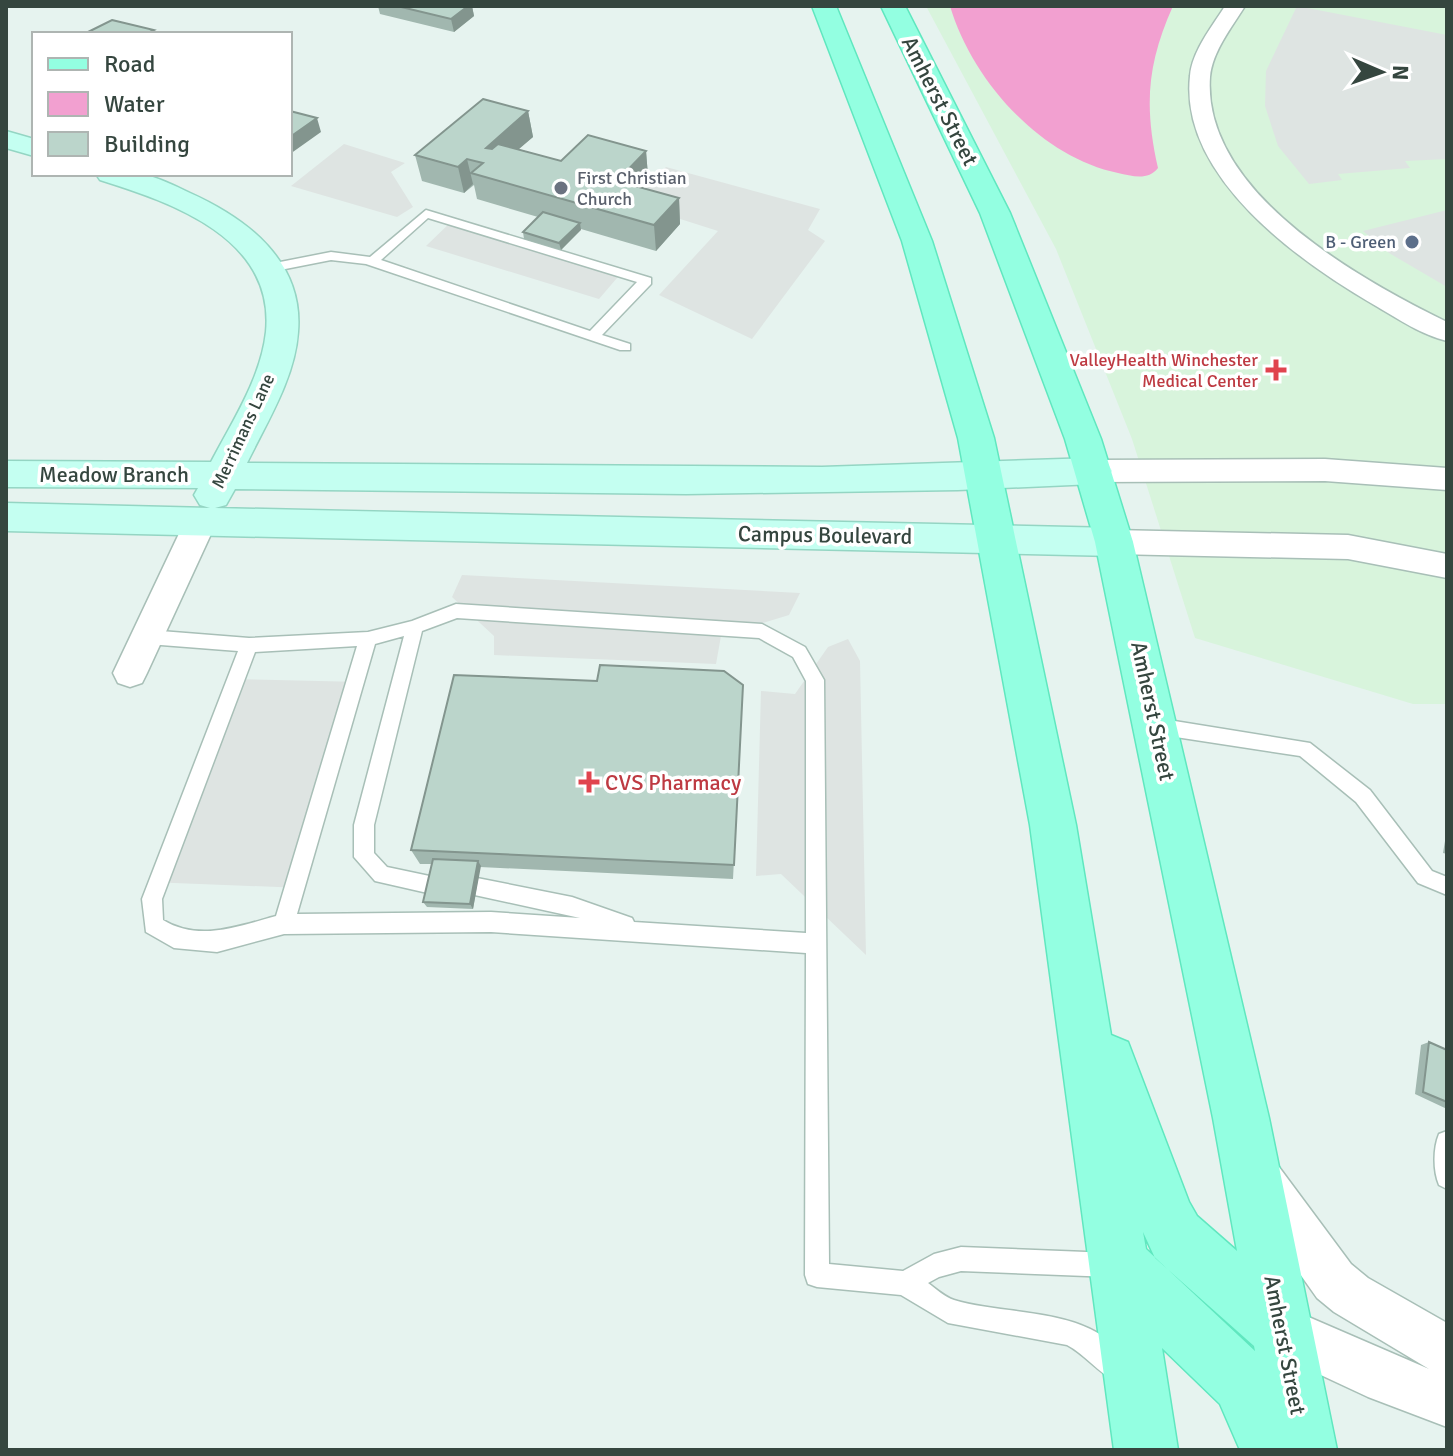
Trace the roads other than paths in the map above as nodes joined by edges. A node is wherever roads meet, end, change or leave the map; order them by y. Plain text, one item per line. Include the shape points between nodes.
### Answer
1 (824, 6) edge
2 (893, 6) edge
3 (1235, 6) edge
4 (6, 139) edge
5 (32, 147) edge
6 (115, 176) edge
7 (372, 261) junction
8 (270, 268) junction
9 (1447, 333) edge
10 (593, 336) junction
11 (625, 347) dead end
12 (1094, 471) junction
13 (223, 473) junction
14 (6, 474) edge
15 (983, 478) junction
16 (1447, 479) edge
17 (6, 517) edge
18 (201, 521) junction
19 (997, 541) junction
20 (1114, 542) junction
21 (1447, 566) edge
22 (415, 627) junction
23 (148, 637) junction
24 (368, 639) junction
25 (249, 645) junction
26 (130, 673) dead end
27 (1156, 726) junction
28 (432, 885) edge
29 (1447, 886) edge
30 (477, 887) edge
31 (284, 924) junction
32 (645, 933) junction
33 (815, 944) junction
34 (1077, 972) junction
35 (1447, 1142) edge
36 (1250, 1165) junction
37 (1447, 1177) edge
38 (1120, 1266) junction
39 (905, 1283) junction
40 (1283, 1331) junction
41 (1447, 1351) edge
42 (1447, 1401) edge
43 (1143, 1422) edge
44 (1273, 1450) edge
45 (1305, 1450) edge

1 - 15 main road via 917,241
2 - 12 main road, Amherst Street via 995,213
3 - 9 street via 1210,47 1200,76 1208,134 1223,163 1270,218 1303,246 1365,289
4 - 5 main road
6 - 8 main road, Merrimans Lane via 218,218
7 - 8 lane via 331,256
7 - 10 lane
7 - 10 lane via 426,214 646,281
8 - 13 main road, Merrimans Lane via 284,315 278,352
10 - 11 lane
12 - 15 main road
12 - 16 street via 1325,470
12 - 20 main road, Amherst Street
13 - 14 main road, Meadow Branch
13 - 15 main road via 819,482
13 - 18 main road, Merrimans Lane
15 - 19 main road
17 - 18 main road, Meadow Branch
18 - 19 main road, Campus Boulevard
18 - 23 street, Merrimans Lane
19 - 20 main road, Campus Boulevard
19 - 34 main road
20 - 21 street, Campus Boulevard via 1326,545
20 - 27 main road, Amherst Street
22 - 24 lane
22 - 28 lane via 364,825 364,857 382,875
22 - 33 lane via 456,611 762,631 799,652 815,680
23 - 25 lane
23 - 26 street, Merrimans Lane
24 - 25 lane
24 - 31 lane
25 - 31 lane via 152,899 153,925 174,938 217,942
27 - 29 lane via 1304,749 1363,796 1425,877
27 - 36 main road, Amherst Street
30 - 32 lane via 572,906
31 - 32 lane via 491,922
32 - 33 lane
33 - 39 lane via 817,1275
34 - 38 main road
34 - 40 main road via 1176,1237
35 - 37 lane
36 - 40 main road, Amherst Street
36 - 41 street via 1334,1281
38 - 39 lane via 961,1259 934,1266
38 - 43 main road
38 - 44 main road via 1242,1382
39 - 43 lane via 948,1311 1070,1333 1093,1345
40 - 42 street
40 - 45 main road, Amherst Street

